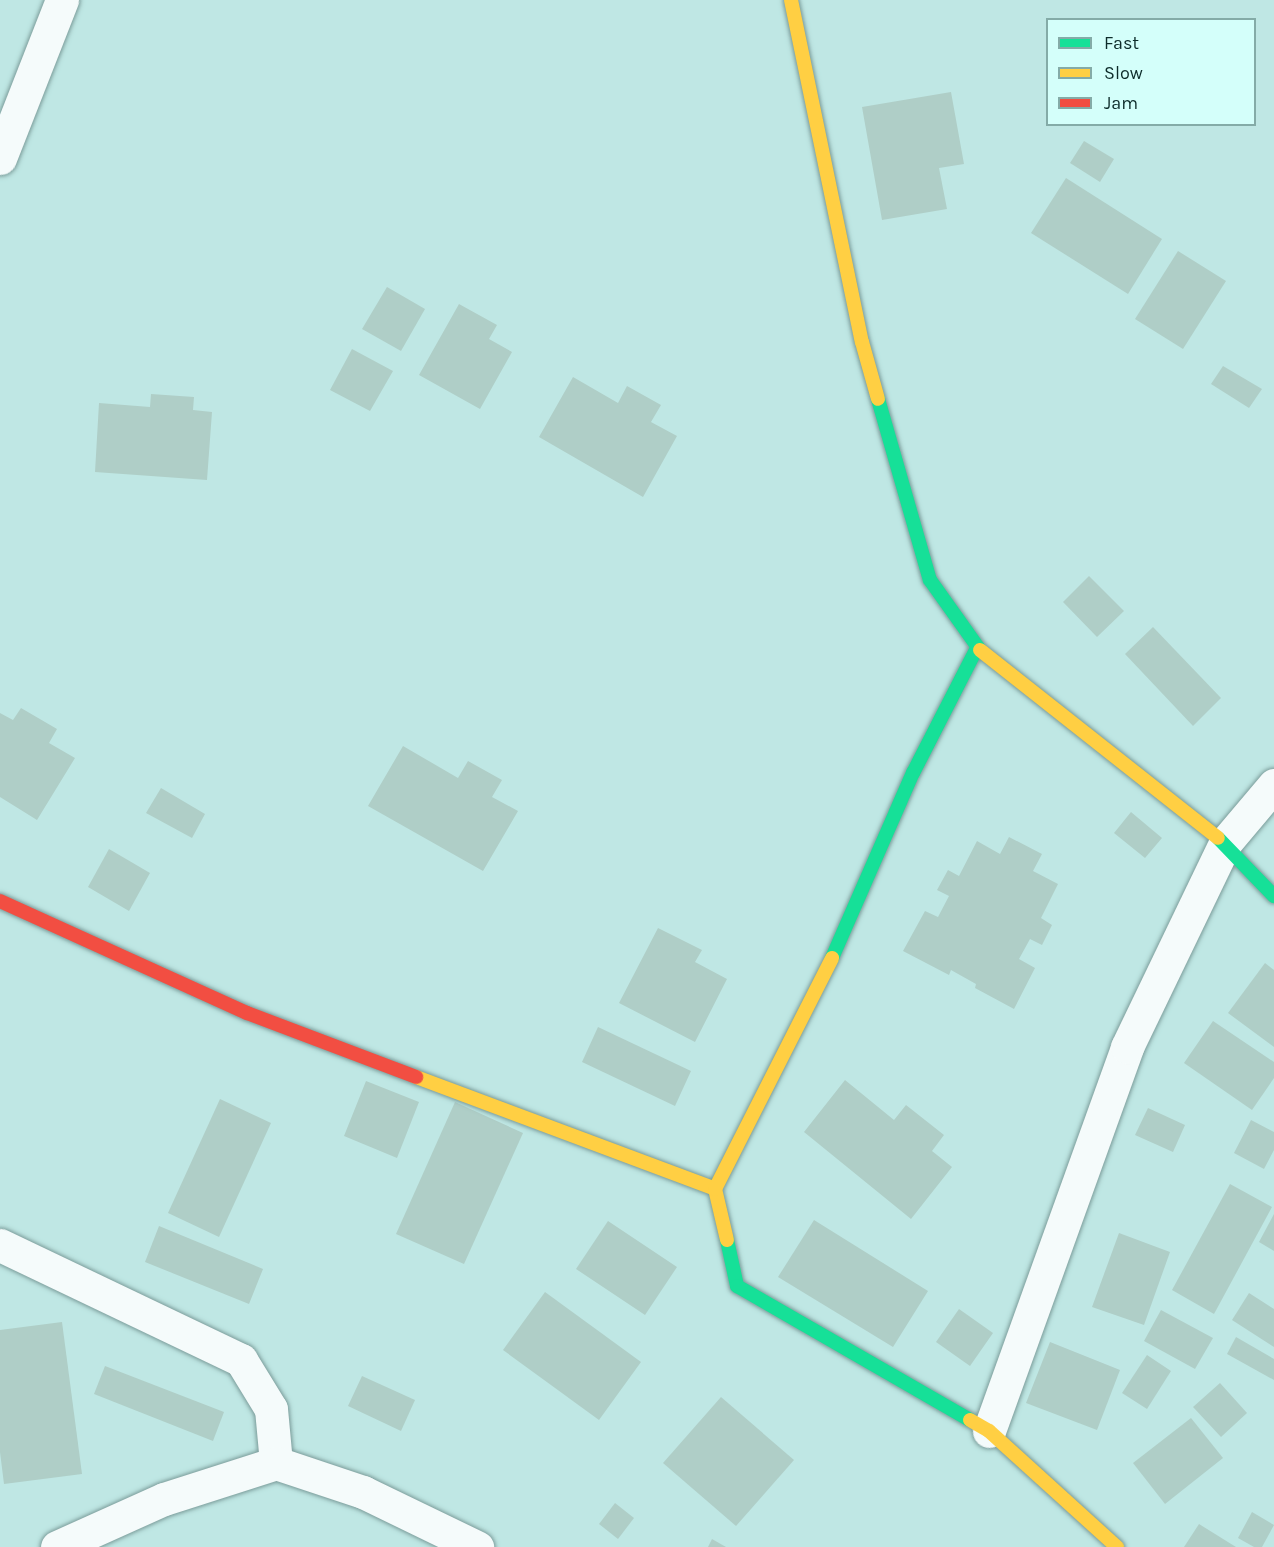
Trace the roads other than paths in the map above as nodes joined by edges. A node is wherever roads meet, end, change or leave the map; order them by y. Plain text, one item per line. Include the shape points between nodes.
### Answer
1 (62, 0) edge
2 (791, 0) edge
3 (0, 158) edge
4 (977, 648) junction
5 (1274, 785) edge
6 (1225, 843) junction
7 (1274, 896) edge
8 (0, 901) edge
9 (715, 1189) junction
10 (0, 1245) edge
11 (989, 1431) junction
12 (276, 1463) junction
13 (57, 1547) edge
14 (477, 1547) edge
15 (1117, 1547) edge

1 - 3 street
2 - 4 street via 865,354 930,580
4 - 6 street
4 - 9 street via 913,773 853,917
5 - 6 street
6 - 7 street
6 - 11 street via 1127,1047
8 - 9 street via 247,1013
9 - 11 street via 738,1286
10 - 12 street via 241,1360 272,1409
11 - 15 street
12 - 13 street via 164,1499
12 - 14 street via 363,1491

